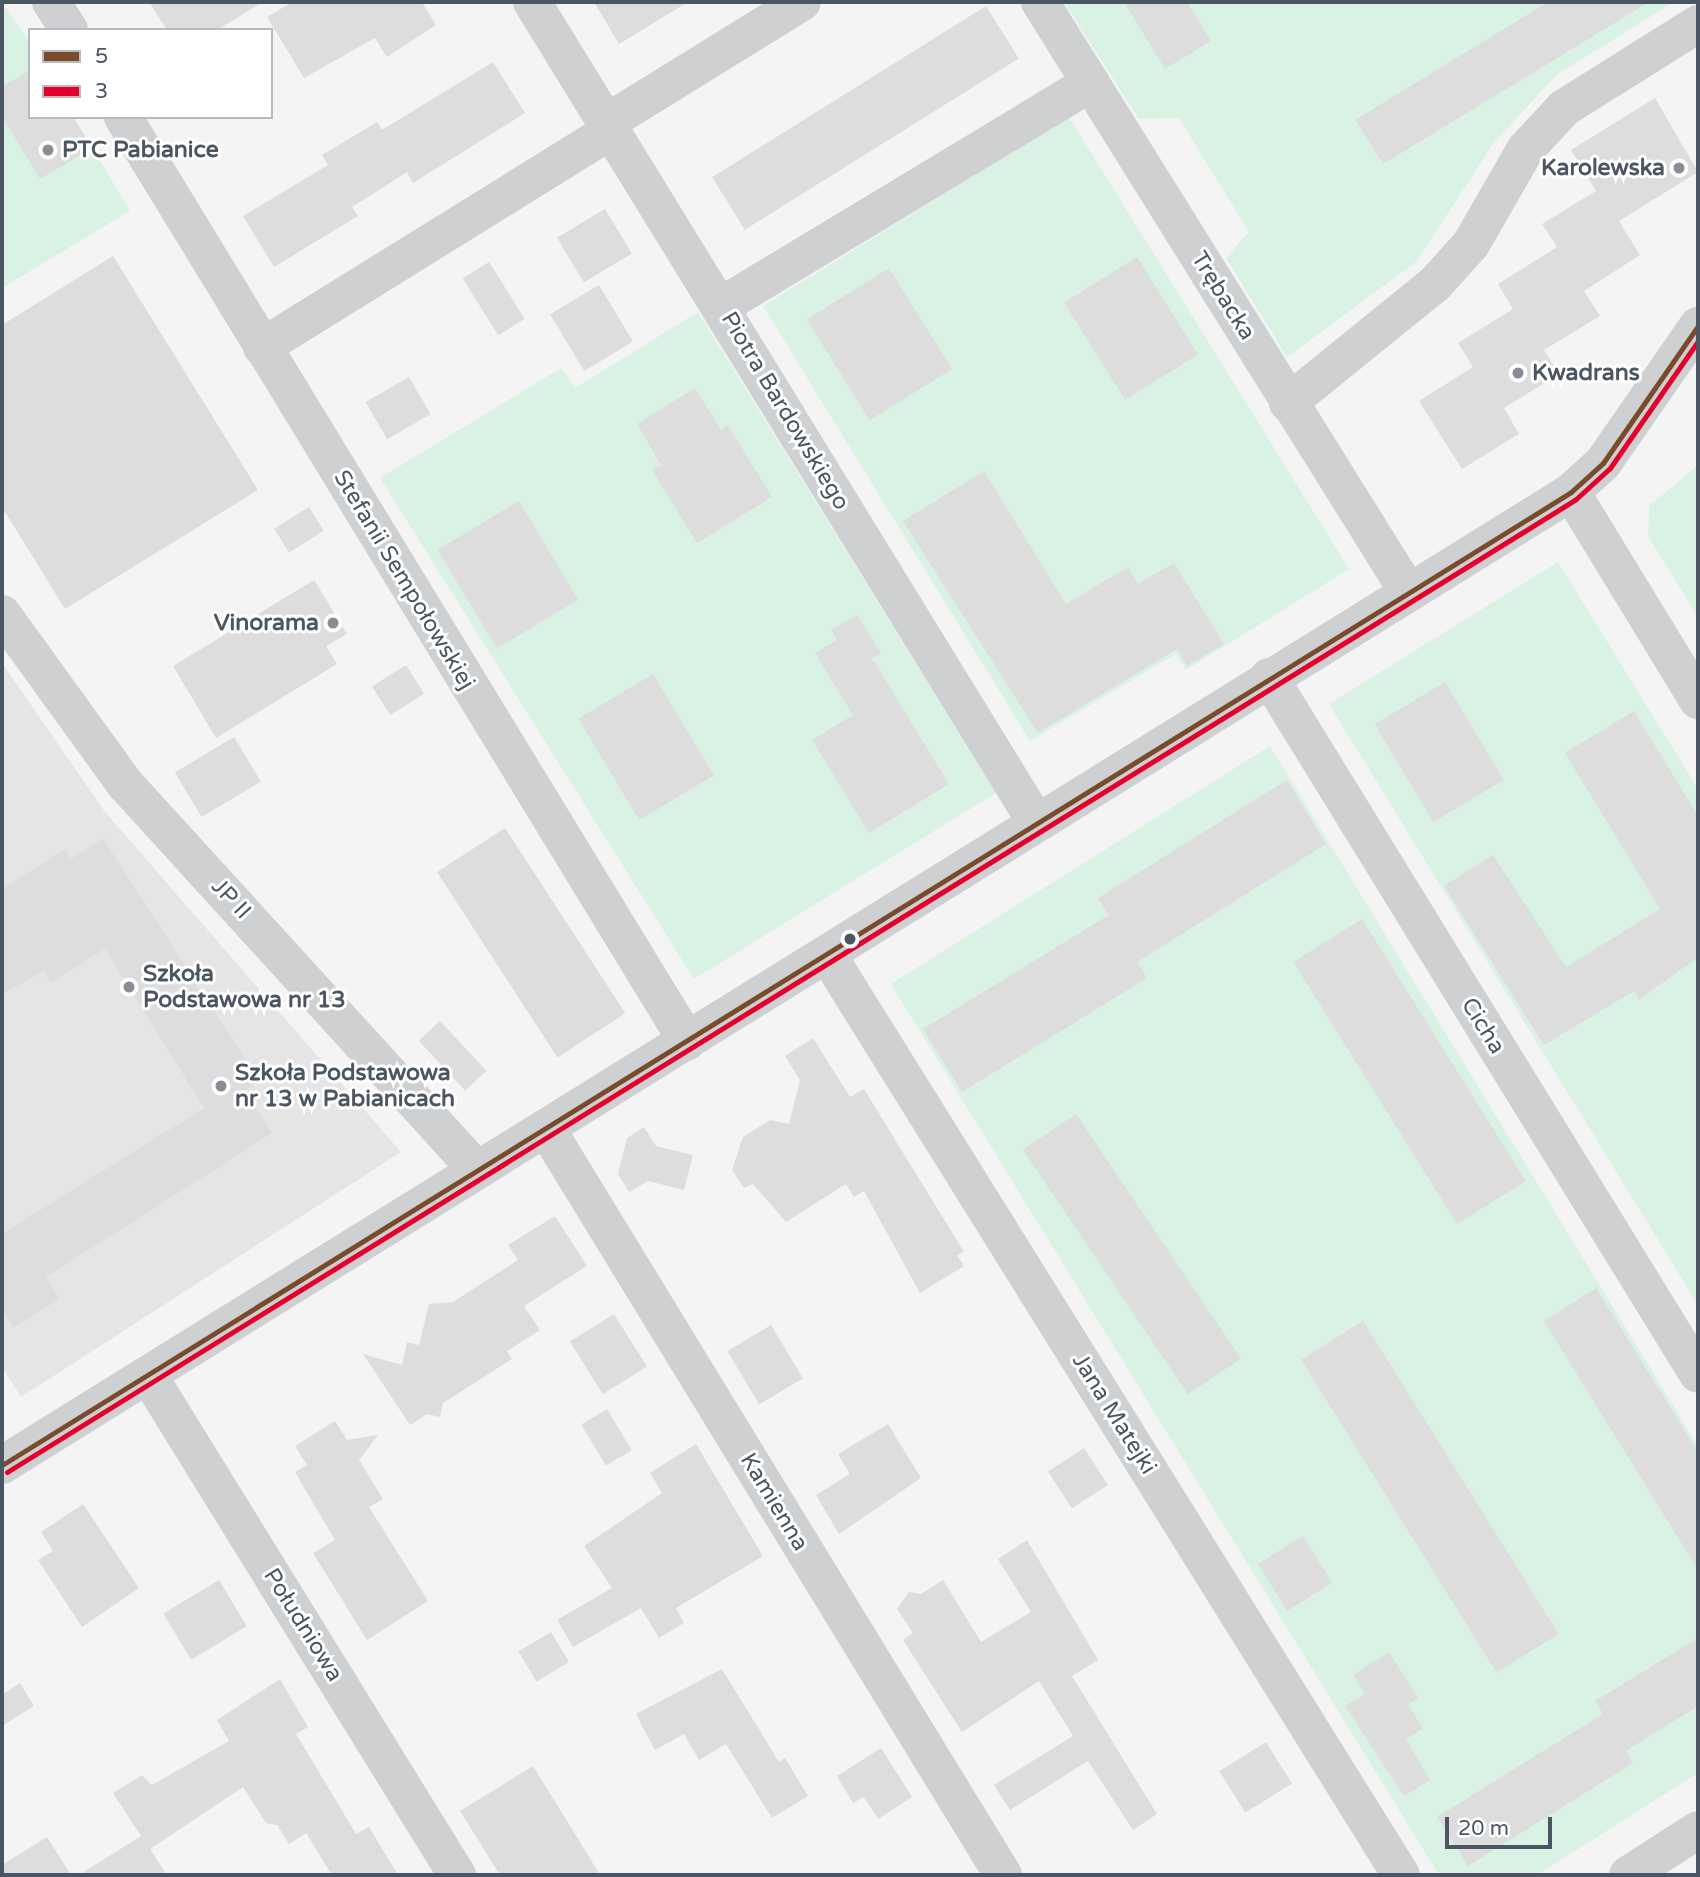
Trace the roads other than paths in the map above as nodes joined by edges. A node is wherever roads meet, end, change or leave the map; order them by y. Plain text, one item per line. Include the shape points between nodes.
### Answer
1 (51, 2) edge
2 (532, 2) edge
3 (802, 2) edge
4 (1040, 2) edge
5 (1688, 2) edge
6 (1698, 21) edge
7 (68, 28) edge
8 (1091, 83) junction
9 (124, 119) edge
10 (609, 127) junction
11 (722, 306) junction
12 (1698, 326) edge
13 (262, 346) junction
14 (1288, 403) junction
15 (1572, 492) junction
16 (1407, 590) junction
17 (2, 614) edge
18 (1269, 677) junction
19 (1698, 700) edge
20 (1036, 822) junction
21 (827, 954) junction
22 (687, 1041) junction
23 (546, 1128) junction
24 (477, 1170) junction
25 (1698, 1374) edge
26 (148, 1375) junction
27 (2, 1465) edge
28 (1698, 1830) edge
29 (457, 1875) edge
30 (1003, 1875) edge
31 (1401, 1875) edge
32 (1628, 1875) edge

1 - 7 street
2 - 10 street, Piotra Bardowskiego
3 - 10 street
4 - 8 street, Trębacka
5 - 6 street
6 - 14 street via 1564,108 1525,150 1471,244 1435,284
8 - 11 street
8 - 14 street, Trębacka
9 - 13 street, Stefanii Sempołowskiej
10 - 11 street, Piotra Bardowskiego
10 - 13 street
11 - 20 street, Piotra Bardowskiego
12 - 15 street via 1603,463
13 - 22 street, Stefanii Sempołowskiej
14 - 16 street, Trębacka
15 - 16 street
15 - 19 street
16 - 18 street
17 - 24 street, JP II via 126,785
18 - 20 street
18 - 25 street, Cicha
20 - 21 street
21 - 22 street
21 - 31 street, Jana Matejki
22 - 23 street
23 - 24 street
23 - 30 street, Kamienna
24 - 26 street
26 - 27 street
26 - 29 street, Południowa
28 - 32 street

